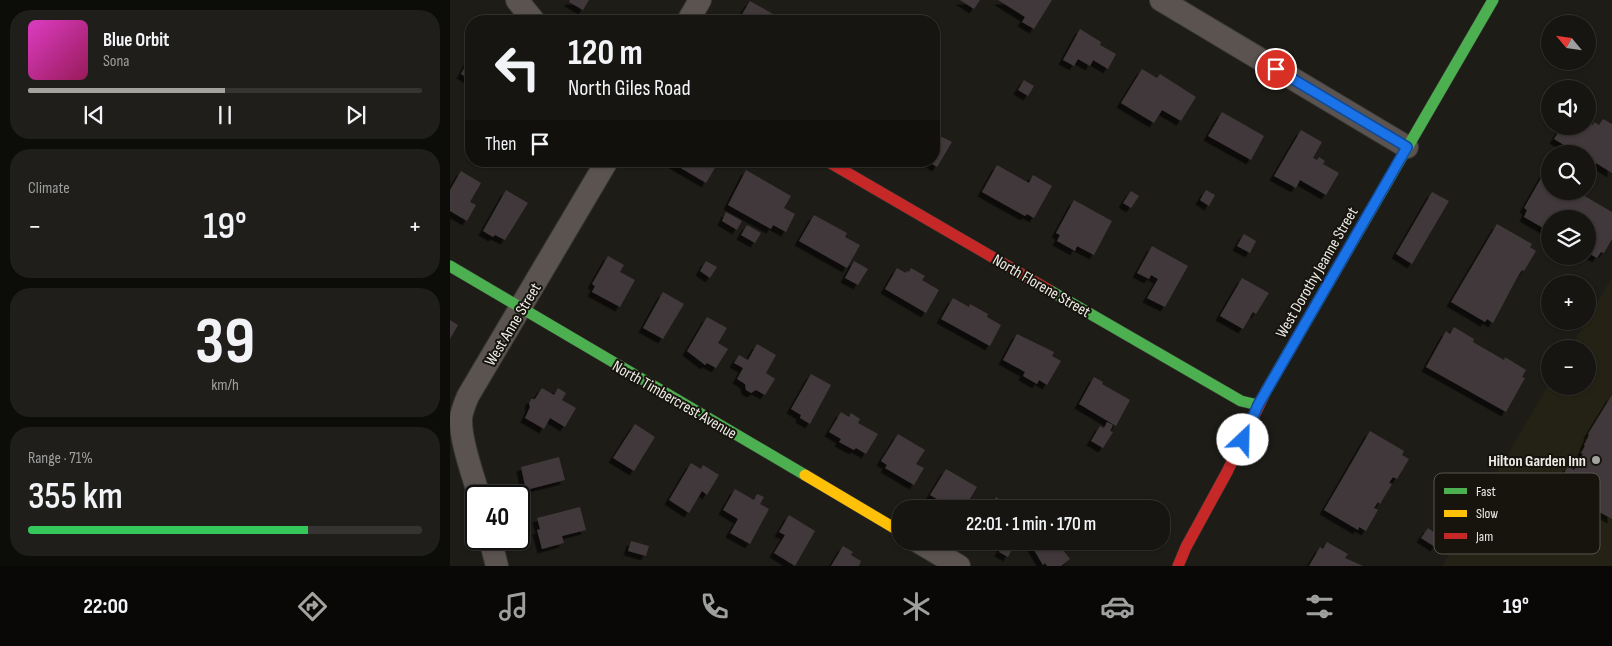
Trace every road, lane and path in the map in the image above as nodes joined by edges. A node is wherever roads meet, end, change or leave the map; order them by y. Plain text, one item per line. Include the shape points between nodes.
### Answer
1 (517, 0) edge
2 (700, 0) edge
3 (1160, 0) edge
4 (1493, 0) edge
5 (529, 15) edge
6 (691, 15) edge
7 (1407, 147) junction
8 (604, 167) edge
9 (837, 167) edge
10 (450, 266) edge
11 (521, 309) junction
12 (1258, 405) junction
13 (476, 485) edge
14 (892, 527) edge
15 (493, 550) edge
16 (932, 550) edge
17 (497, 566) edge
18 (959, 566) edge
19 (1178, 566) edge

1 - 5 street
2 - 6 street
3 - 7 street
4 - 7 street, West Dorothy Jeanne Street
7 - 12 street, West Dorothy Jeanne Street
8 - 11 street, West Anne Street
9 - 12 street, North Florene Street via 1242,401
10 - 11 street, North Timbercrest Avenue
11 - 13 street, West Anne Street via 463,408 462,434
11 - 14 street, North Timbercrest Avenue
12 - 19 street, West Dorothy Jeanne Street
15 - 17 street
16 - 18 street

